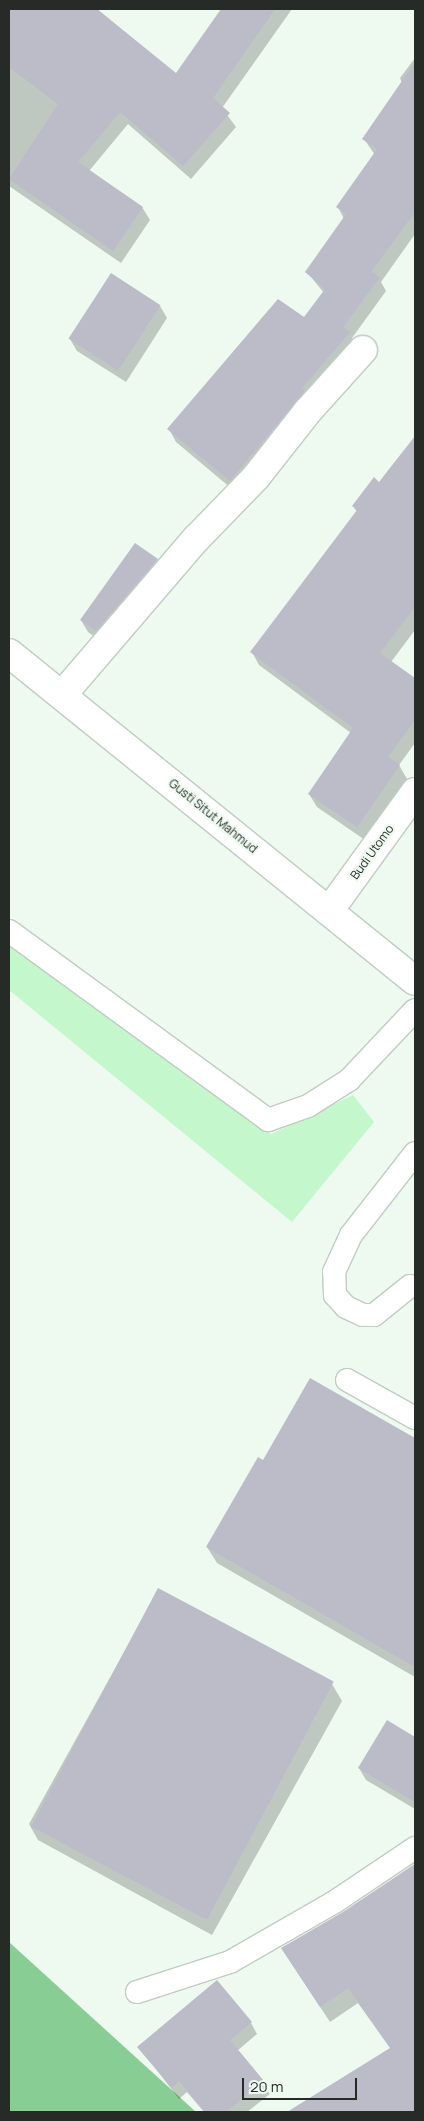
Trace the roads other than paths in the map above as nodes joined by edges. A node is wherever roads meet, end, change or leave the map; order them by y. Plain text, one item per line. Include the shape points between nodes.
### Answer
1 (363, 350) dead end
2 (9, 653) edge
3 (63, 694) junction
4 (415, 792) edge
5 (329, 911) junction
6 (9, 931) edge
7 (415, 982) edge
8 (415, 1010) edge
9 (415, 1153) edge
10 (410, 1286) dead end
11 (347, 1380) dead end
12 (415, 1418) edge
13 (415, 1848) edge
14 (136, 1992) dead end

1 - 3 main road via 256,477 196,538
2 - 3 main road, Gusti Situt Mahmud
3 - 5 main road, Gusti Situt Mahmud
4 - 5 main road, Budi Utomo
5 - 7 main road, Gusti Situt Mahmud
6 - 8 lane via 268,1120 308,1106 349,1080
9 - 10 lane via 351,1234 334,1272 334,1295 346,1307 363,1315 374,1315
11 - 12 lane
13 - 14 lane via 336,1901 230,1962

